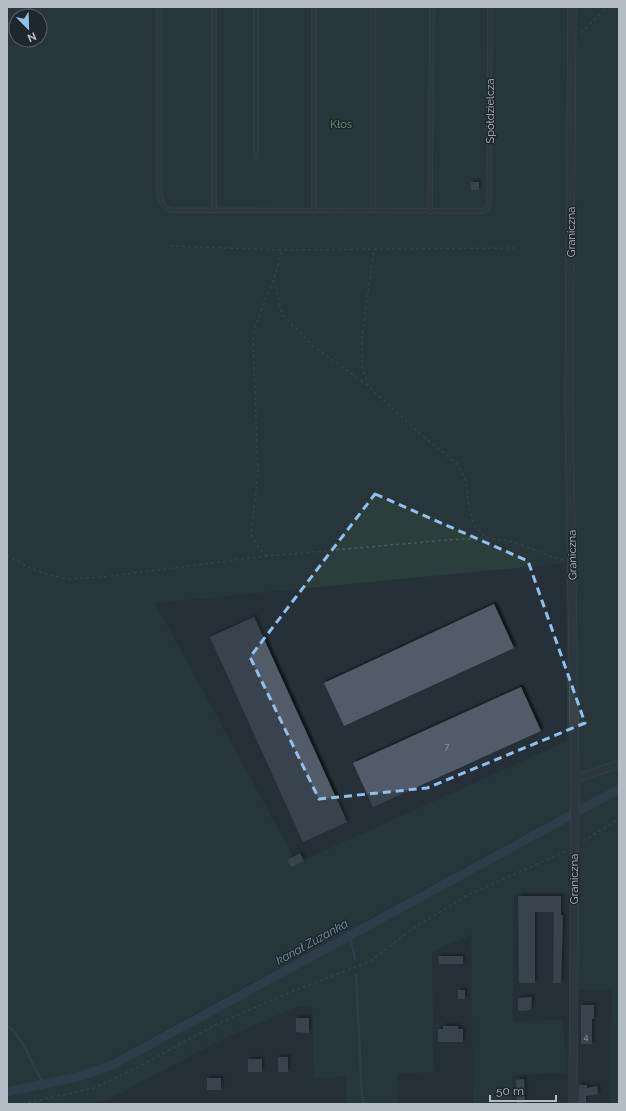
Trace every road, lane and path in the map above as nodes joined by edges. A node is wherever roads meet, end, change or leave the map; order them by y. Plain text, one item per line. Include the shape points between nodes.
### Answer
1 (159, 7) edge
2 (214, 7) edge
3 (256, 7) edge
4 (314, 7) edge
5 (373, 7) edge
6 (432, 7) edge
7 (490, 7) edge
8 (572, 7) edge
9 (607, 7) edge
10 (571, 43) junction
11 (256, 156) dead end
12 (214, 210) junction
13 (314, 210) junction
14 (373, 210) junction
15 (430, 212) junction
16 (170, 246) dead end
17 (515, 248) dead end
18 (282, 250) junction
19 (374, 250) junction
20 (274, 280) junction
21 (368, 386) junction
22 (486, 538) junction
23 (7, 555) edge
24 (267, 556) junction
25 (572, 559) junction
26 (619, 764) edge
27 (575, 779) junction
28 (619, 819) edge
29 (574, 846) junction
30 (22, 1104) edge
31 (573, 1104) edge

1 - 12 lane via 161,200 165,207 171,210
2 - 12 lane
3 - 11 lane
4 - 13 lane
5 - 14 lane
6 - 15 lane
7 - 15 lane, Spółdzielcza via 490,202 483,211
8 - 10 street, Graniczna
9 - 10 path
10 - 25 street, Graniczna via 569,404
12 - 13 lane
13 - 14 lane
14 - 15 lane
16 - 18 path
17 - 19 path
18 - 19 path
18 - 20 path
19 - 21 path via 362,336 362,365
20 - 21 path via 282,314 312,345
20 - 24 path via 253,336 258,474 251,534
21 - 22 path via 457,464 466,481 474,525
22 - 24 path
22 - 25 path via 512,541 552,557
23 - 24 path via 48,575 69,579
25 - 27 street, Graniczna
26 - 27 street
27 - 29 street, Graniczna
28 - 29 path
29 - 30 path via 466,896 414,928 369,962 288,992 215,1025 94,1088
29 - 31 street, Graniczna

